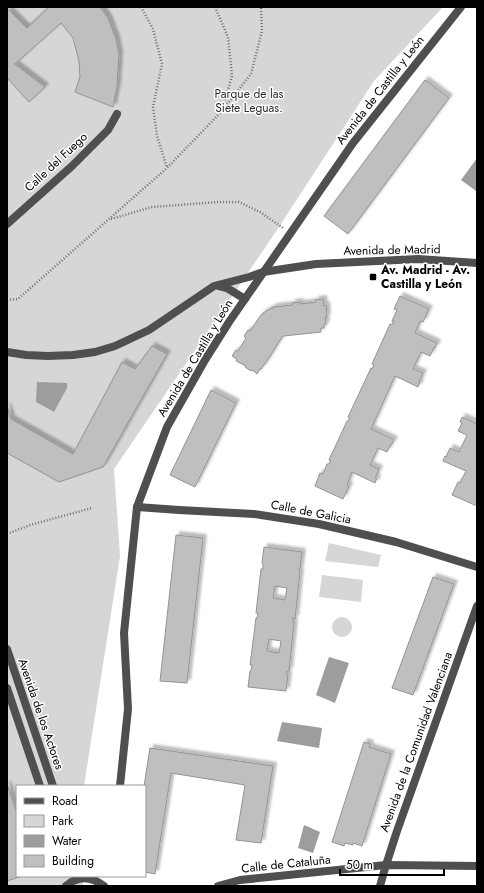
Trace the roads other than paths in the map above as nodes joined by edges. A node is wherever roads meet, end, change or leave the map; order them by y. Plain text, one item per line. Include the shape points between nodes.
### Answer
1 (461, 7) edge
2 (116, 114) dead end
3 (7, 224) edge
4 (477, 263) edge
5 (263, 272) junction
6 (214, 286) junction
7 (245, 299) junction
8 (7, 352) edge
9 (137, 507) junction
10 (477, 566) edge
11 (477, 606) edge
12 (8, 654) edge
13 (7, 688) edge
14 (40, 785) edge
15 (53, 785) edge
16 (120, 785) edge
17 (386, 865) junction
18 (477, 866) edge
19 (83, 877) edge
20 (69, 881) edge
21 (101, 881) edge
22 (218, 886) edge
23 (380, 886) edge

1 - 5 street, Avenida de Castilla y León via 353,142
2 - 3 street, Calle del Fuego via 108,130
4 - 5 street, Avenida de Madrid via 418,259 316,264
5 - 6 street
5 - 7 street, Avenida de Castilla y León
6 - 7 street via 227,288
6 - 8 street via 149,330 115,346 73,355
7 - 9 street, Avenida de Castilla y León via 205,360 167,427
9 - 10 street, Calle de Galicia via 254,514 319,524 396,542
9 - 16 street, Avenida de Castilla y León via 124,633 128,709
11 - 17 street, Avenida de la Comunidad Valenciana
12 - 15 street, Avenida de los Actores
13 - 14 street, Avenida de los Actores
17 - 18 street, Calle de Cataluña
17 - 22 street, Calle de Cataluña via 240,880
17 - 23 street, Avenida de la Comunidad Valenciana
19 - 20 street
19 - 21 street

